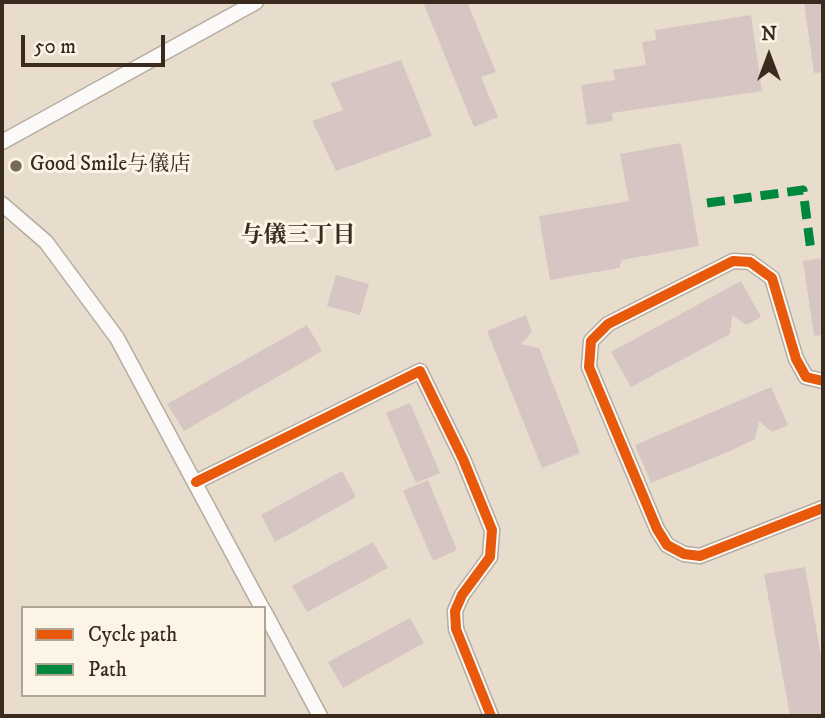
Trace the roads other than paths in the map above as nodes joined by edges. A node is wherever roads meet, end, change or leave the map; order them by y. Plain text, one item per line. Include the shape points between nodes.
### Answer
1 (256, 2) edge
2 (2, 142) edge
3 (2, 204) edge
4 (823, 381) edge
5 (196, 482) junction
6 (823, 508) edge
7 (261, 606) edge
8 (266, 615) edge
9 (320, 716) edge
10 (491, 716) edge

1 - 2 street
3 - 5 street via 46,242 117,338
4 - 6 street via 806,377 796,359 772,278 750,262 733,261 608,324 591,341 589,367 667,545 700,556
5 - 7 street
5 - 10 street via 420,371 492,530 490,557 455,611 456,629
8 - 9 street

